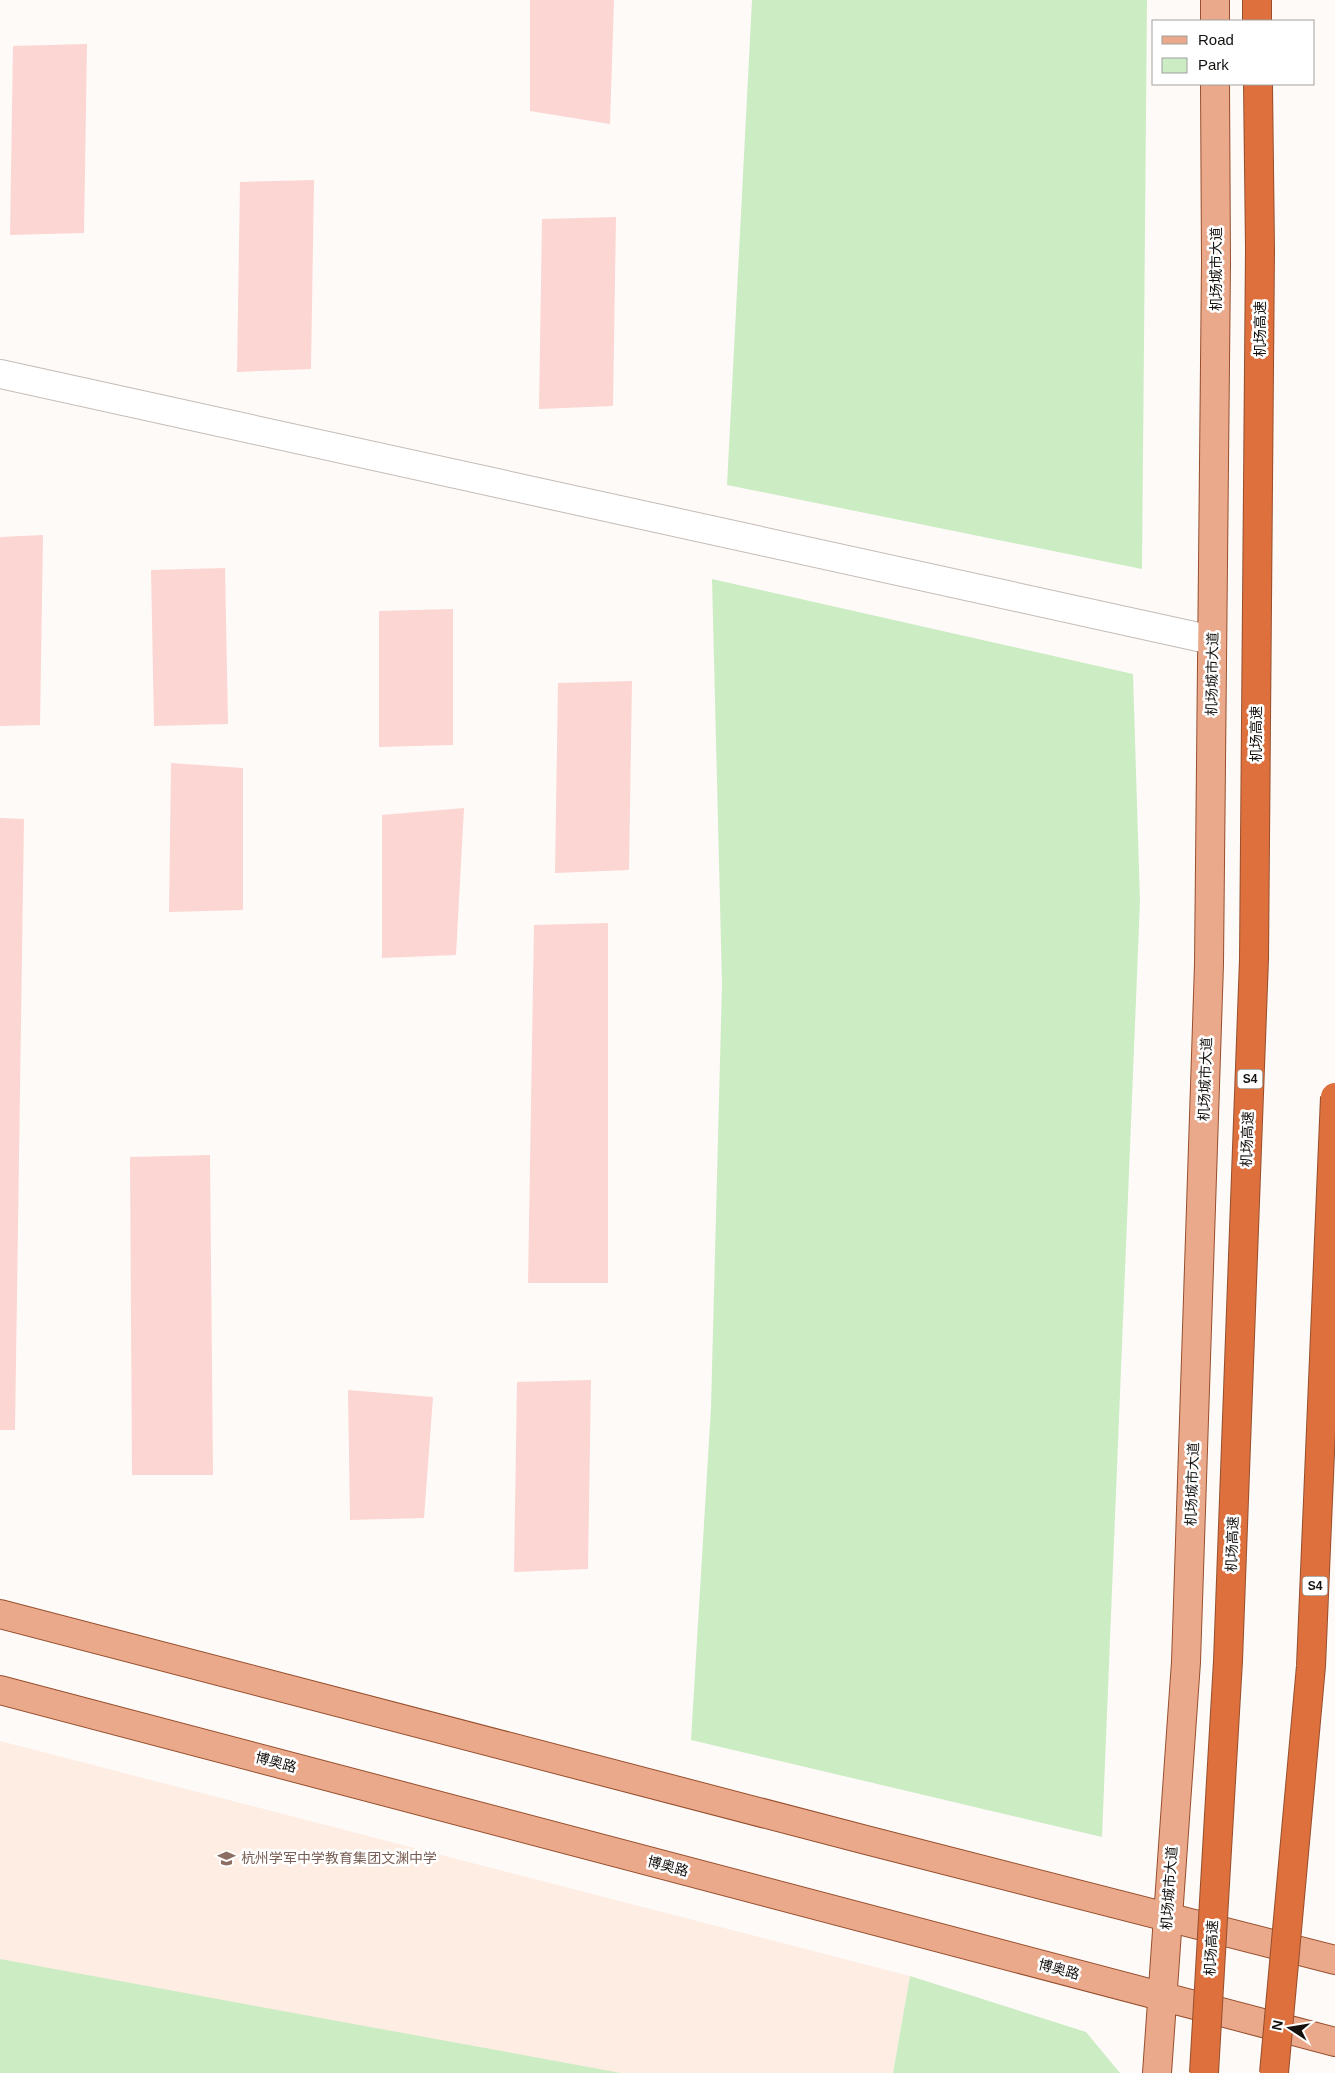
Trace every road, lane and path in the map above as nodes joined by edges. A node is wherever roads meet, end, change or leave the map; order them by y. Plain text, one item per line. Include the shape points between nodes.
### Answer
1 (1215, 0) edge
2 (1257, 0) edge
3 (1215, 20) edge
4 (1257, 20) edge
5 (1216, 85) edge
6 (1258, 85) edge
7 (0, 374) edge
8 (1212, 640) junction
9 (1335, 1097) edge
10 (0, 1614) edge
11 (0, 1690) edge
12 (1167, 1918) junction
13 (1335, 1960) edge
14 (1163, 1997) junction
15 (1335, 2042) edge
16 (1157, 2073) edge
17 (1204, 2073) edge
18 (1274, 2073) edge

1 - 3 main road
2 - 4 highway
5 - 8 main road, 机场城市大道
6 - 17 highway, 机场高速 / S4, bridge via 1260,249 1254,959 1228,1661
7 - 8 street
8 - 12 main road, 机场城市大道 via 1209,964 1186,1662
9 - 18 highway, S4, bridge via 1312,1666
10 - 12 main road
11 - 14 main road, 博奥路
12 - 13 main road
12 - 14 main road, 机场城市大道
14 - 15 main road, 博奥路
14 - 16 main road, 机场城市大道

